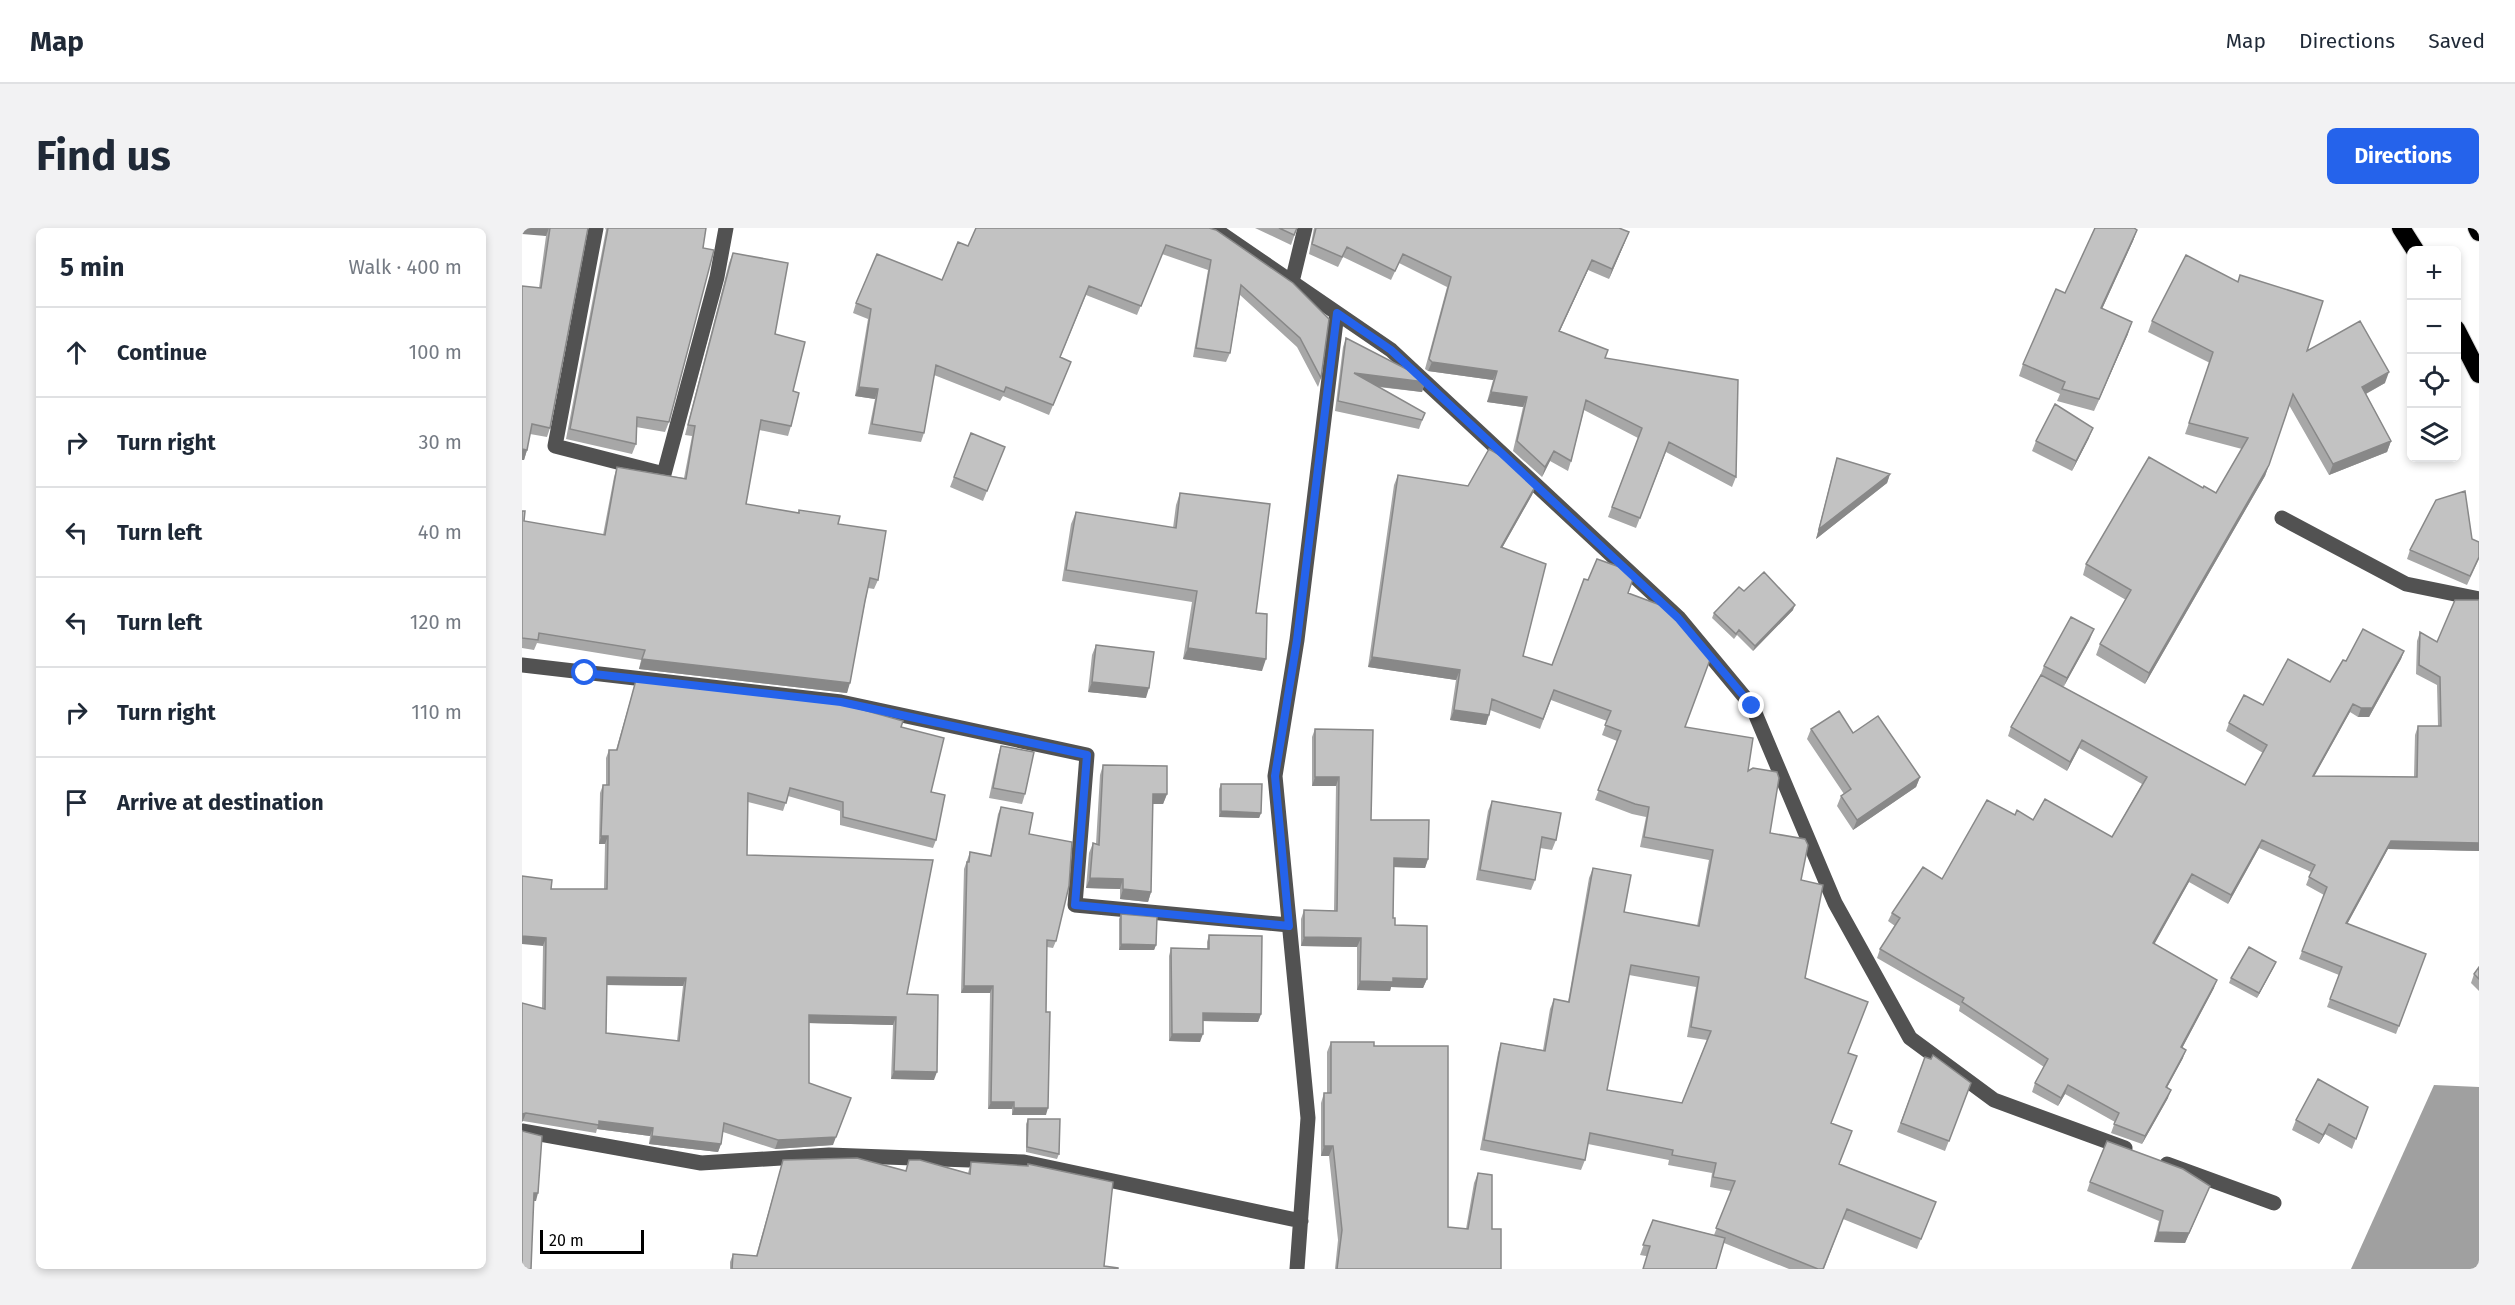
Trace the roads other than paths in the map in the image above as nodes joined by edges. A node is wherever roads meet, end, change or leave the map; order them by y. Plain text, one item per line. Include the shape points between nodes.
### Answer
1 (596, 228) edge
2 (726, 228) edge
3 (1213, 228) edge
4 (1305, 228) edge
5 (2401, 228) edge
6 (2476, 228) edge
7 (2479, 232) edge
8 (2412, 246) edge
9 (1292, 282) junction
10 (1337, 313) junction
11 (2461, 337) edge
12 (2479, 374) edge
13 (2282, 518) dead end
14 (2479, 599) edge
15 (522, 665) edge
16 (1289, 926) junction
17 (522, 1131) edge
18 (2274, 1203) dead end
19 (1300, 1221) junction
20 (1297, 1269) edge

1 - 2 street via 555,446 664,474 717,277
3 - 9 street
4 - 9 street
5 - 8 highway
6 - 7 highway
9 - 10 street
10 - 16 street via 1297,640 1275,776
10 - 18 street via 1391,350 1678,618 1752,706 1835,903 1910,1038 1994,1100
11 - 12 highway
13 - 14 street via 2406,584
15 - 16 street via 841,702 1087,755 1075,905
16 - 19 street via 1308,1118
17 - 19 street via 701,1163 829,1155 1024,1162
19 - 20 street

